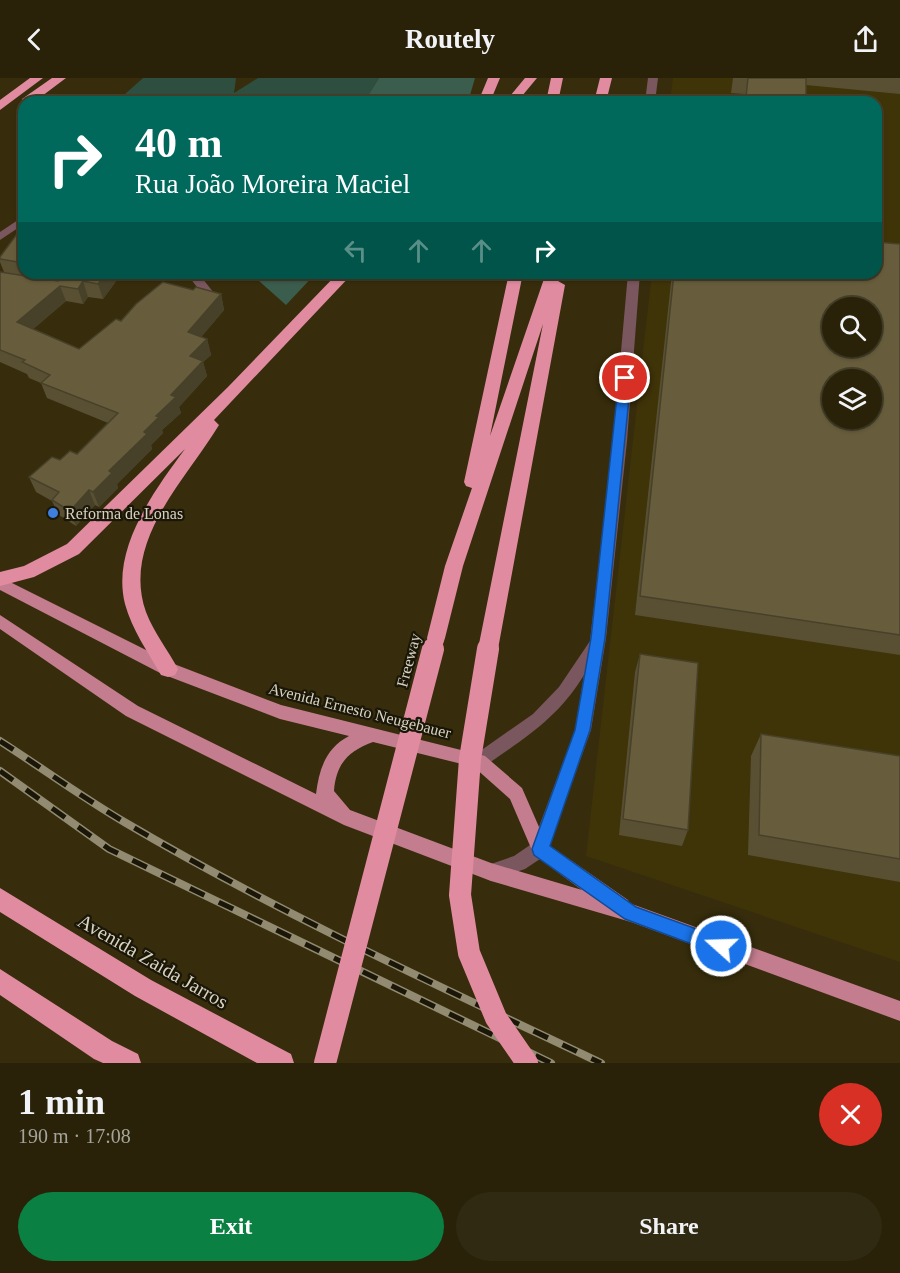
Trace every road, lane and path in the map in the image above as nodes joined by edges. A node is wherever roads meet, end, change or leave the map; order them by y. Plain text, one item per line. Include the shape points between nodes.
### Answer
1 (37, 78) edge
2 (60, 78) edge
3 (494, 78) edge
4 (531, 78) edge
5 (557, 78) edge
6 (606, 78) edge
7 (653, 78) edge
8 (35, 96) edge
9 (486, 96) edge
10 (516, 96) edge
11 (553, 96) edge
12 (602, 96) edge
13 (651, 96) edge
14 (0, 106) edge
15 (18, 108) edge
16 (0, 120) edge
17 (18, 224) edge
18 (0, 237) edge
19 (197, 279) edge
20 (340, 279) edge
21 (515, 279) edge
22 (551, 279) edge
23 (560, 279) edge
24 (634, 279) edge
25 (212, 298) edge
26 (234, 391) junction
27 (454, 566) junction
28 (0, 579) edge
29 (0, 583) edge
30 (0, 621) edge
31 (598, 638) junction
32 (168, 669) junction
33 (373, 735) junction
34 (479, 761) junction
35 (350, 819) junction
36 (540, 849) junction
37 (491, 872) junction
38 (0, 899) edge
39 (631, 913) junction
40 (0, 981) edge
41 (900, 1011) edge
42 (129, 1063) edge
43 (282, 1063) edge
44 (325, 1063) edge
45 (527, 1063) edge

1 - 14 highway
2 - 8 highway
3 - 9 highway
4 - 10 highway
5 - 11 highway
6 - 12 highway
7 - 13 street
15 - 16 highway
17 - 18 street
19 - 25 street
20 - 26 highway
21 - 27 highway
22 - 27 highway, Freeway
23 - 45 highway, bridge via 470,759 460,896 469,953 496,1018
24 - 31 street
26 - 28 highway via 73,549 28,572
26 - 32 highway via 158,502 137,547 132,572 136,608
27 - 44 highway, Freeway, bridge
29 - 32 main road, Avenida Ernesto Neugebauer
30 - 35 main road via 132,711
31 - 34 street via 565,692 546,712
31 - 36 street via 583,730
32 - 33 main road, Avenida Ernesto Neugebauer via 280,712
33 - 34 main road, Avenida Ernesto Neugebauer
33 - 35 main road via 349,743 333,758 326,774 325,794
34 - 36 main road, Avenida Ernesto Neugebauer via 516,794
35 - 37 main road
36 - 37 street via 519,863
36 - 39 main road
37 - 39 main road
38 - 43 highway, Avenida Zaida Jarros via 143,988
39 - 41 main road
40 - 42 highway

